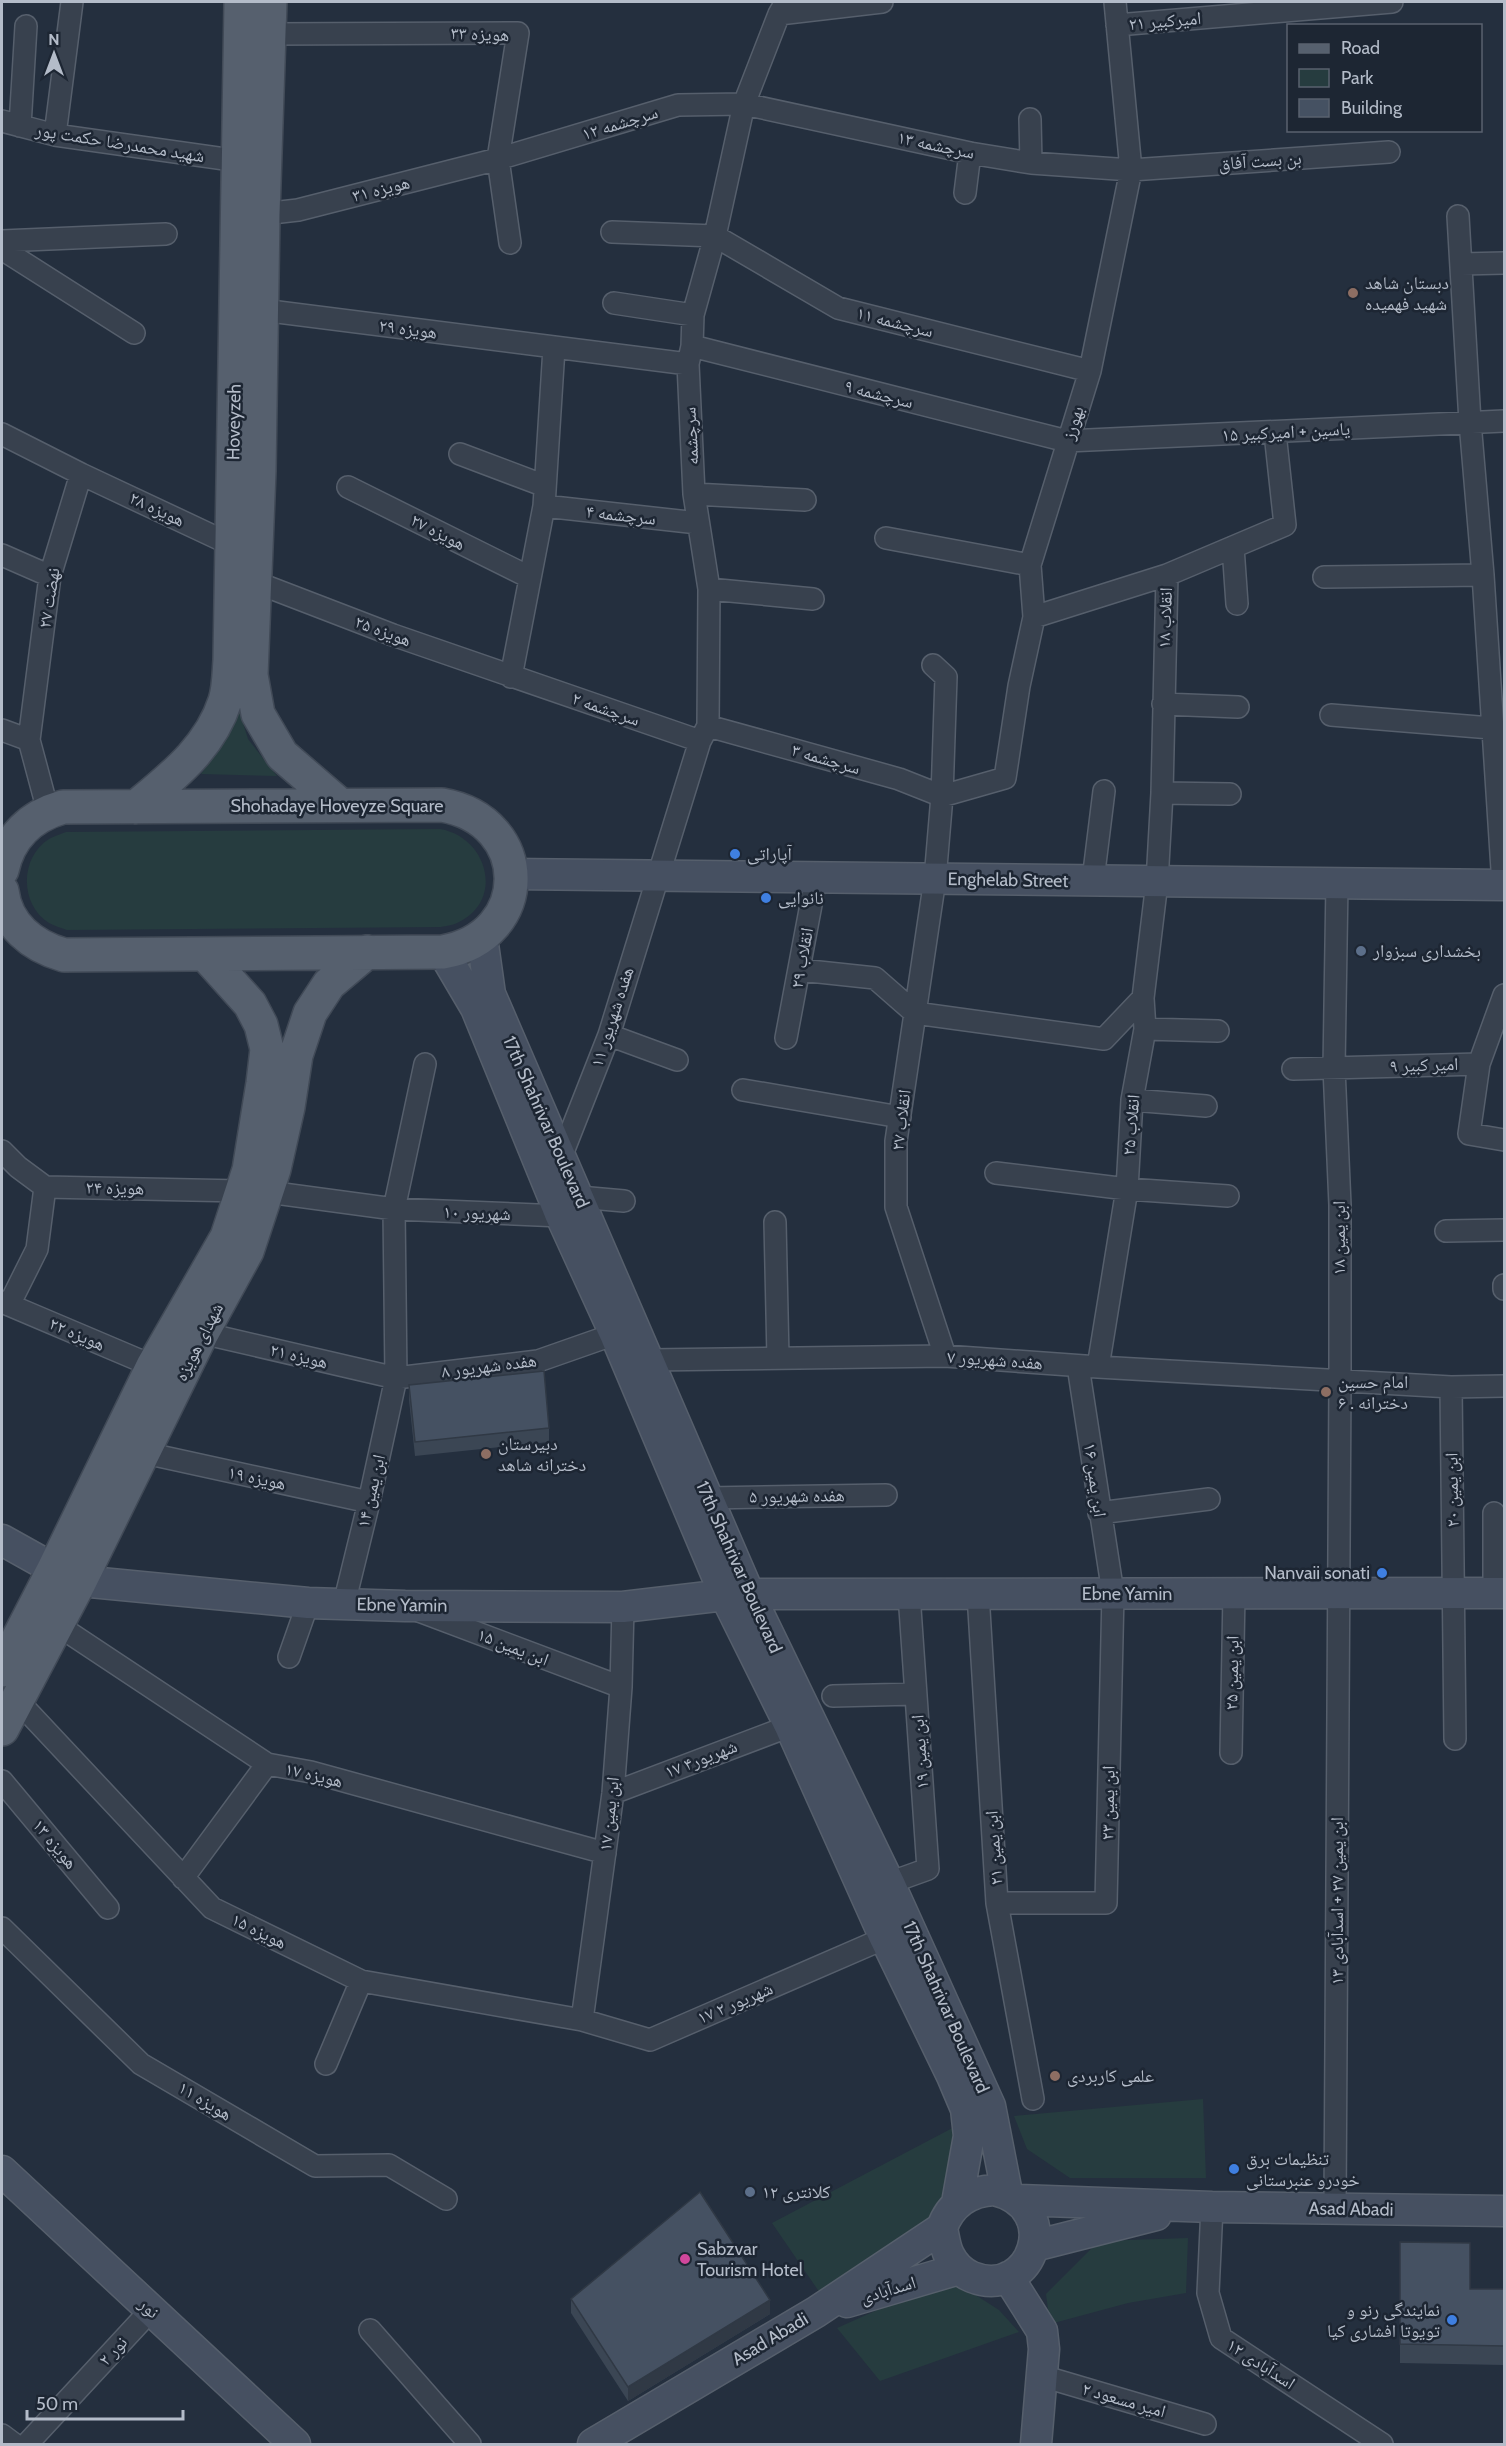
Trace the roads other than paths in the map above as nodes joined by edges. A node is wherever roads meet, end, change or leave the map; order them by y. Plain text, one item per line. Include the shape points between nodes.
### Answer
1 (72, 2) edge
2 (241, 2) edge
3 (270, 2) edge
4 (882, 2) edge
5 (1115, 2) edge
6 (1392, 2) edge
7 (783, 8) edge
8 (1118, 25) junction
9 (26, 26) dead end
10 (269, 34) junction
11 (744, 104) junction
12 (1030, 119) dead end
13 (11, 124) edge
14 (55, 135) junction
15 (1389, 152) dead end
16 (970, 153) junction
17 (498, 159) junction
18 (239, 161) junction
19 (1031, 163) junction
20 (1131, 170) junction
21 (965, 193) dead end
22 (262, 214) junction
23 (1458, 216) dead end
24 (612, 232) dead end
25 (166, 234) dead end
26 (715, 236) junction
27 (2, 241) edge
28 (510, 243) dead end
29 (2, 249) edge
30 (1504, 263) edge
31 (1461, 264) junction
32 (614, 303) dead end
33 (262, 310) junction
34 (693, 315) junction
35 (134, 333) dead end
36 (554, 348) junction
37 (690, 355) junction
38 (1090, 371) junction
39 (1504, 421) edge
40 (1470, 423) junction
41 (1275, 433) junction
42 (2, 434) edge
43 (1067, 441) junction
44 (460, 454) dead end
45 (81, 474) junction
46 (348, 487) dead end
47 (694, 494) junction
48 (544, 496) junction
49 (804, 500) dead end
50 (698, 523) junction
51 (886, 538) dead end
52 (232, 545) junction
53 (1233, 547) junction
54 (2, 555) edge
55 (1030, 565) junction
56 (1167, 575) junction
57 (1483, 575) junction
58 (50, 576) junction
59 (1324, 577) dead end
60 (529, 578) junction
61 (255, 582) junction
62 (709, 589) junction
63 (813, 598) dead end
64 (1237, 604) dead end
65 (1034, 617) junction
66 (933, 665) dead end
67 (512, 676) junction
68 (1163, 704) junction
69 (1238, 707) dead end
70 (1330, 716) dead end
71 (1491, 728) junction
72 (2, 730) edge
73 (704, 733) junction
74 (29, 740) junction
75 (1104, 791) dead end
76 (1162, 793) junction
77 (1230, 794) dead end
78 (942, 796) junction
79 (340, 805) junction
80 (136, 807) junction
81 (24, 825) edge
82 (2, 870) edge
83 (511, 874) junction
84 (656, 876) junction
85 (816, 878) junction
86 (935, 879) junction
87 (1093, 880) junction
88 (1157, 882) junction
89 (1337, 883) junction
90 (1504, 885) edge
91 (2, 891) edge
92 (8, 922) edge
93 (482, 937) junction
94 (367, 952) junction
95 (443, 952) junction
96 (206, 954) junction
97 (800, 970) junction
98 (1504, 995) edge
99 (1143, 998) junction
100 (915, 1013) junction
101 (1145, 1029) junction
102 (1218, 1031) dead end
103 (609, 1035) junction
104 (786, 1038) dead end
105 (677, 1060) dead end
106 (425, 1064) dead end
107 (1479, 1064) junction
108 (1335, 1068) junction
109 (1293, 1069) dead end
110 (743, 1090) dead end
111 (1132, 1100) junction
112 (1206, 1106) dead end
113 (900, 1117) junction
114 (1504, 1140) edge
115 (2, 1151) edge
116 (561, 1156) junction
117 (996, 1173) dead end
118 (45, 1187) junction
119 (1127, 1189) junction
120 (254, 1192) junction
121 (1228, 1196) dead end
122 (624, 1201) dead end
123 (570, 1207) junction
124 (394, 1209) junction
125 (775, 1222) dead end
126 (1504, 1230) edge
127 (1446, 1231) dead end
128 (5, 1303) edge
129 (202, 1333) junction
130 (615, 1334) junction
131 (945, 1356) junction
132 (778, 1358) junction
133 (650, 1360) junction
134 (153, 1366) junction
135 (1088, 1367) junction
136 (396, 1378) junction
137 (1340, 1381) junction
138 (1504, 1386) edge
139 (1450, 1388) junction
140 (145, 1453) junction
141 (886, 1495) dead end
142 (707, 1498) junction
143 (1209, 1499) dead end
144 (369, 1502) junction
145 (1099, 1513) junction
146 (1494, 1513) dead end
147 (2, 1540) edge
148 (67, 1575) junction
149 (1113, 1593) junction
150 (1233, 1593) junction
151 (1339, 1593) junction
152 (1452, 1593) junction
153 (1499, 1593) edge
154 (737, 1594) junction
155 (909, 1594) junction
156 (978, 1594) junction
157 (308, 1604) junction
158 (344, 1604) junction
159 (405, 1606) junction
160 (623, 1607) junction
161 (56, 1624) junction
162 (6, 1649) edge
163 (289, 1657) dead end
164 (621, 1687) junction
165 (915, 1694) junction
166 (833, 1696) dead end
167 (16, 1699) junction
168 (790, 1726) junction
169 (2, 1729) edge
170 (1455, 1739) dead end
171 (1231, 1753) dead end
172 (267, 1764) junction
173 (2, 1781) edge
174 (613, 1793) junction
175 (605, 1853) junction
176 (183, 1878) junction
177 (889, 1883) junction
178 (997, 1903) junction
179 (108, 1908) dead end
180 (2, 1928) edge
181 (885, 1938) junction
182 (361, 1981) junction
183 (582, 2020) junction
184 (326, 2064) dead end
185 (1033, 2099) dead end
186 (2, 2171) edge
187 (1013, 2197) junction
188 (446, 2199) dead end
189 (957, 2203) junction
190 (1204, 2206) junction
191 (1335, 2208) junction
192 (1504, 2211) edge
193 (942, 2228) junction
194 (1034, 2246) junction
195 (959, 2268) junction
196 (1008, 2277) junction
197 (151, 2310) junction
198 (816, 2312) junction
199 (370, 2330) dead end
200 (1042, 2376) junction
201 (1205, 2424) dead end
202 (2, 2435) edge
203 (14, 2445) edge
204 (27, 2445) edge
205 (295, 2445) edge
206 (470, 2445) edge
207 (593, 2445) edge
208 (1036, 2445) edge
209 (1382, 2445) edge

1 - 14 street
2 - 18 main road, Hoveyzeh
3 - 10 main road, Hoveyzeh
4 - 7 street
5 - 8 street, بهورز
6 - 8 street, امیرکبیر ۲۱
7 - 11 street, سرچشمه
8 - 20 street, بهورز
9 - 13 street
10 - 17 street, هویزه ۳۳ via 518,33
10 - 22 main road, Hoveyzeh
11 - 16 street, سرچشمه ۱۳
11 - 17 street, سرچشمه ۱۲ via 678,105
11 - 26 street, سرچشمه
12 - 19 street
13 - 14 street, شهید محمدرضا حکمت پور
14 - 18 street, شهید محمدرضا حکمت پور
15 - 20 street, بن بست آفاق
16 - 19 street, سرچشمه ۱۳
16 - 21 street
17 - 22 street, هویزه ۳۱ via 298,210
17 - 28 street, هویزه ۳۳
18 - 52 main road, Hoveyzeh
19 - 20 street, سرچشمه ۱۳
20 - 38 street, بهورز
22 - 33 main road, Hoveyzeh
23 - 31 street
24 - 26 street
25 - 27 street
26 - 34 street, سرچشمه
26 - 38 street, سرچشمه ۱۱ via 838,308
29 - 35 street
30 - 31 street
31 - 40 street
32 - 34 street
33 - 36 street, هویزه ۲۹
33 - 61 main road, Hoveyzeh
34 - 37 street, سرچشمه
36 - 37 street, هویزه ۲۹
36 - 48 street
37 - 43 street, سرچشمه ۹
37 - 47 street, سرچشمه
38 - 43 street, بهورز
39 - 40 street, یاسین + امیرکبیر ۱۵
40 - 41 street, یاسین + امیرکبیر ۱۵
40 - 57 street
41 - 43 street, یاسین + امیرکبیر ۱۵
41 - 53 street, انقلاب ۱۸ via 1285,525
42 - 45 street
43 - 55 street, بهورز
44 - 48 street, سرچشمه ۴
45 - 52 street, هویزه ۲۸
45 - 58 street, نهضت ۲۷
46 - 60 street, هویزه ۲۷
47 - 49 street
47 - 50 street, سرچشمه
48 - 50 street, سرچشمه ۴
48 - 60 street
50 - 62 street, سرچشمه
51 - 55 street
52 - 80 main road, Hoveyzeh via 230,660 225,701 210,733 187,765
53 - 56 street, انقلاب ۱۸
53 - 64 street
54 - 58 street
55 - 65 street, بهورز
56 - 65 street
56 - 68 street, انقلاب ۱۸
57 - 59 street
57 - 71 street
58 - 74 street, نهضت ۲۷
60 - 67 street
61 - 67 street, هویزه ۲۵
61 - 79 main road, Hoveyzeh via 251,675 258,714 282,755
62 - 63 street
62 - 73 street, سرچشمه
65 - 78 street, بهورز via 1005,778
66 - 78 street, انقلاب ۲۷ via 946,676
67 - 73 street, سرچشمه ۲
68 - 69 street
68 - 76 street, انقلاب ۱۸
70 - 71 street
71 - 90 street
72 - 74 street
73 - 78 street, سرچشمه ۳ via 899,779
73 - 84 street, سرچشمه
74 - 81 street, نهضت ۲۷
75 - 87 street
76 - 77 street
76 - 88 street, انقلاب ۱۸
78 - 86 street, انقلاب ۲۷
79 - 80 main road, Shohadaye Hoveyze Square
79 - 83 main road, Shohadaye Hoveyze Square via 442,805 471,813 495,832 509,859
80 - 81 main road, Shohadaye Hoveyze Square via 63,807
81 - 82 main road via 6,853
83 - 84 main road, Enghelab Street
83 - 93 main road, Shohadaye Hoveyze Square via 507,903
84 - 85 main road, Enghelab Street
84 - 103 street, هفده شهریور ۱۱
85 - 86 main road, Enghelab Street
85 - 97 street, انقلاب ۲۹
86 - 87 main road, Enghelab Street
86 - 100 street, انقلاب ۲۷
87 - 88 main road, Enghelab Street
88 - 89 main road, Enghelab Street
88 - 99 street, انقلاب ۲۵
89 - 90 main road, Enghelab Street
89 - 108 street, ابن یمین ۱۸
91 - 92 main road, Shohadaye Hoveyze Square
92 - 96 main road, Shohadaye Hoveyze Square via 37,944 64,955
93 - 95 main road, Shohadaye Hoveyze Square
93 - 116 main road, 17th Shahrivar Boulevard via 490,994
94 - 95 main road, Shohadaye Hoveyze Square
94 - 96 main road, Shohadaye Hoveyze Square
94 - 120 main road, شهدای هویزه via 328,984 309,1013 296,1055 288,1107
95 - 123 main road, 17th Shahrivar Boulevard via 476,1008
96 - 120 main road, شهدای هویزه via 250,1004 267,1048 249,1170
97 - 100 street via 875,978
97 - 104 street, انقلاب ۲۹
98 - 107 street
99 - 100 street via 1104,1039
99 - 101 street, انقلاب ۲۵
100 - 113 street, انقلاب ۲۷
101 - 102 street
101 - 111 street, انقلاب ۲۵
103 - 105 street
103 - 116 street, هفده شهریور ۱۱
106 - 124 street, ابن یمین ۱۴
107 - 108 street, امیر کبیر ۹
107 - 114 street, امیر کبیر ۹ via 1469,1134
108 - 109 street, امیر کبیر ۹
108 - 137 street, ابن یمین ۱۸
110 - 113 street
111 - 112 street
111 - 119 street, انقلاب ۲۵
113 - 131 street, انقلاب ۲۷ via 896,1207
115 - 118 street
116 - 123 main road, 17th Shahrivar Boulevard
117 - 119 street
118 - 120 street, هویزه ۲۴
118 - 128 street via 37,1249
119 - 121 street
119 - 135 street, انقلاب ۲۵
120 - 124 street, هویزه ۲۴
120 - 129 main road, شهدای هویزه via 247,1251
120 - 134 main road, شهدای هویزه
122 - 123 street, شهریور ۱۰
123 - 124 street, شهریور ۱۰
123 - 130 main road, 17th Shahrivar Boulevard
123 - 133 main road, 17th Shahrivar Boulevard
124 - 136 street, ابن یمین ۱۴
125 - 132 street
126 - 127 street
128 - 134 street, هویزه ۲۲
129 - 136 street, هویزه ۲۱
129 - 140 main road, شهدای هویزه
130 - 136 street, هفده شهریور ۸ via 538,1361
130 - 154 main road, 17th Shahrivar Boulevard
131 - 132 street, هفده شهریور ۷
131 - 135 street, هفده شهریور ۷
132 - 133 street, هفده شهریور ۷
133 - 142 main road, 17th Shahrivar Boulevard
134 - 148 main road, شهدای هویزه
135 - 137 street, هفده شهریور ۷
135 - 145 street, ابن یمین ۱۶
136 - 144 street, ابن یمین ۱۴
137 - 139 street, هفده شهریور ۷
137 - 151 street, ابن یمین ۱۸
138 - 139 street, هفده شهریور ۷
139 - 152 street, ابن یمین ۲۰
140 - 144 street, هویزه ۱۹
140 - 148 main road, شهدای هویزه
141 - 142 street, هفده شهریور ۵
142 - 154 main road, 17th Shahrivar Boulevard
143 - 145 street
144 - 158 street, ابن یمین ۱۴
145 - 149 street, ابن یمین ۱۶
146 - 153 street
147 - 148 main road
148 - 157 main road, Ebne Yamin
148 - 161 main road, شهدای هویزه
148 - 162 main road, شهدای هویزه
149 - 150 main road, Ebne Yamin
149 - 156 main road, Ebne Yamin
149 - 178 street, ابن یمین ۲۳ via 1106,1903
150 - 151 main road, Ebne Yamin
150 - 171 street, ابن یمین ۲۵
151 - 152 main road, Ebne Yamin
151 - 191 street, ابن یمین ۲۷ + اسدآبادی ۱۳
152 - 153 main road, Ebne Yamin
152 - 170 street, ابن یمین ۲۰
154 - 155 main road, Ebne Yamin
154 - 160 main road, Ebne Yamin
154 - 168 main road, 17th Shahrivar Boulevard
154 - 177 main road, 17th Shahrivar Boulevard
155 - 156 main road, Ebne Yamin
155 - 165 street, ابن یمین ۱۹
156 - 178 street, ابن یمین ۲۱
157 - 158 main road, Ebne Yamin
157 - 163 street
158 - 159 main road, Ebne Yamin
159 - 160 main road, Ebne Yamin
159 - 164 street, ابن یمین ۱۵
160 - 164 street, ابن یمین ۱۷
161 - 167 main road, شهدای هویزه
161 - 172 street, هویزه ۱۷
164 - 174 street, ابن یمین ۱۷
165 - 166 street
165 - 177 street, ابن یمین ۱۹ via 928,1869
167 - 169 main road, شهدای هویزه
167 - 176 street, هویزه ۱۵
168 - 174 street, ۱۷ شهریور۴
168 - 181 main road, 17th Shahrivar Boulevard
172 - 175 street, هویزه ۱۷ via 311,1772
172 - 176 street
173 - 179 street, هویزه ۱۳
174 - 175 street, ابن یمین ۱۷
175 - 183 street, ابن یمین ۱۷
176 - 182 street, هویزه ۱۵ via 212,1908
177 - 187 main road, 17th Shahrivar Boulevard via 990,2106
178 - 185 street, ابن یمین ۲۱
180 - 188 street, هویزه ۱۱ via 141,2064 315,2166 389,2165
181 - 183 street, ۱۷ شهریور ۲ via 650,2040
181 - 189 main road, 17th Shahrivar Boulevard via 966,2109 969,2136
182 - 183 street, هویزه ۱۵
182 - 184 street
186 - 197 main road, نور
187 - 189 main road via 994,2190 981,2191
187 - 190 main road, Asad Abadi
187 - 194 main road via 1034,2221
189 - 193 main road
190 - 191 main road, Asad Abadi
190 - 194 main road, Asad Abadi
190 - 209 street, اسدآبادی ۱۲ via 1208,2293 1221,2338
191 - 192 main road, Asad Abadi
193 - 195 main road via 948,2253
193 - 198 main road, Asad Abadi
194 - 196 main road via 1020,2270
195 - 196 main road via 980,2280
195 - 198 main road, اسدآبادی
196 - 200 main road via 1042,2331
197 - 204 street, نور ۲
197 - 205 main road, نور
198 - 207 main road, Asad Abadi
199 - 206 street
200 - 201 street, امیر مسعود ۲
200 - 208 main road
202 - 203 street

